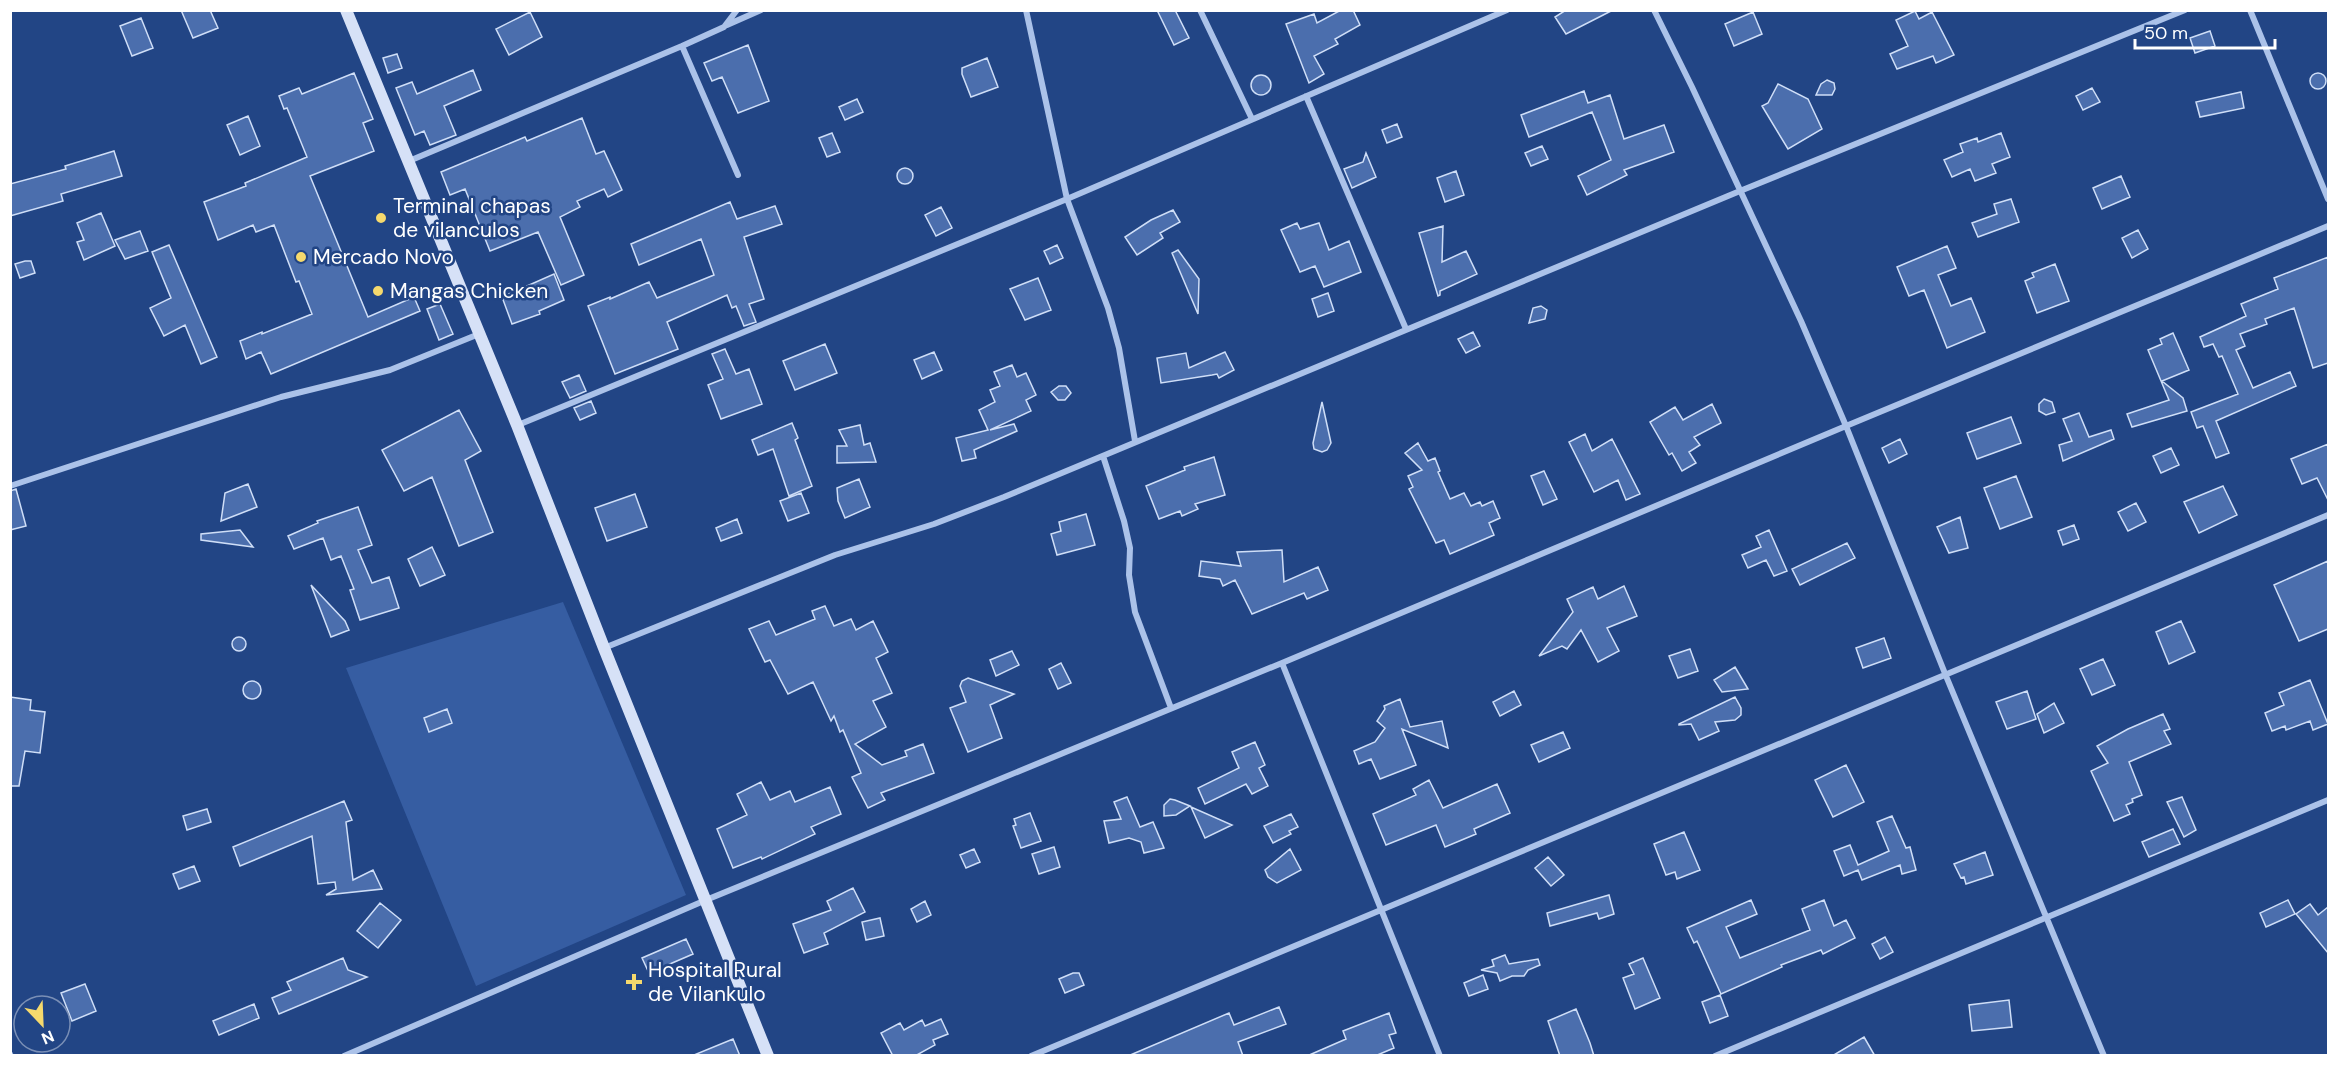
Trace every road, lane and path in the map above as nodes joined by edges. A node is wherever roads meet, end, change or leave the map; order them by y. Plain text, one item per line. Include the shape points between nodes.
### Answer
1 (346, 10) edge
2 (737, 10) edge
3 (761, 10) edge
4 (1200, 10) edge
5 (1507, 10) edge
6 (1654, 10) edge
7 (2185, 10) edge
8 (2250, 10) edge
9 (1028, 12) edge
10 (724, 27) junction
11 (682, 46) junction
12 (1306, 96) junction
13 (1252, 119) junction
14 (410, 161) junction
15 (738, 175) dead end
16 (1740, 191) junction
17 (2328, 199) edge
18 (1067, 200) junction
19 (2328, 226) edge
20 (1406, 329) junction
21 (480, 334) junction
22 (517, 425) junction
23 (1846, 426) junction
24 (1135, 441) junction
25 (1103, 456) junction
26 (10, 486) edge
27 (2328, 515) edge
28 (604, 648) junction
29 (1282, 663) junction
30 (1946, 676) junction
31 (1171, 708) junction
32 (2328, 800) edge
33 (706, 900) junction
34 (1381, 909) junction
35 (2047, 918) junction
36 (344, 1056) edge
37 (768, 1056) edge
38 (1031, 1056) edge
39 (1440, 1056) edge
40 (1715, 1056) edge
41 (2104, 1056) edge

1 - 14 main road
2 - 10 street
3 - 10 street
4 - 13 street
5 - 12 street
6 - 16 street
7 - 16 street
8 - 17 street
9 - 18 street
10 - 11 street
11 - 14 street
11 - 15 street
12 - 13 street
12 - 20 street
13 - 18 street
14 - 21 main road
16 - 20 street
16 - 23 street
18 - 22 street
18 - 24 street via 1108,308
19 - 23 street
20 - 24 street
21 - 22 main road
21 - 26 street via 390,369 281,397
22 - 28 main road
23 - 29 street
23 - 30 street
24 - 25 street
25 - 28 street via 934,524 835,555
25 - 31 street via 1130,548 1129,575 1135,612
27 - 30 street
28 - 33 main road
29 - 31 street
29 - 34 street
30 - 34 street
30 - 35 street
31 - 33 street
32 - 35 street
33 - 36 street
33 - 37 main road
34 - 38 street
34 - 39 street
35 - 40 street
35 - 41 street

